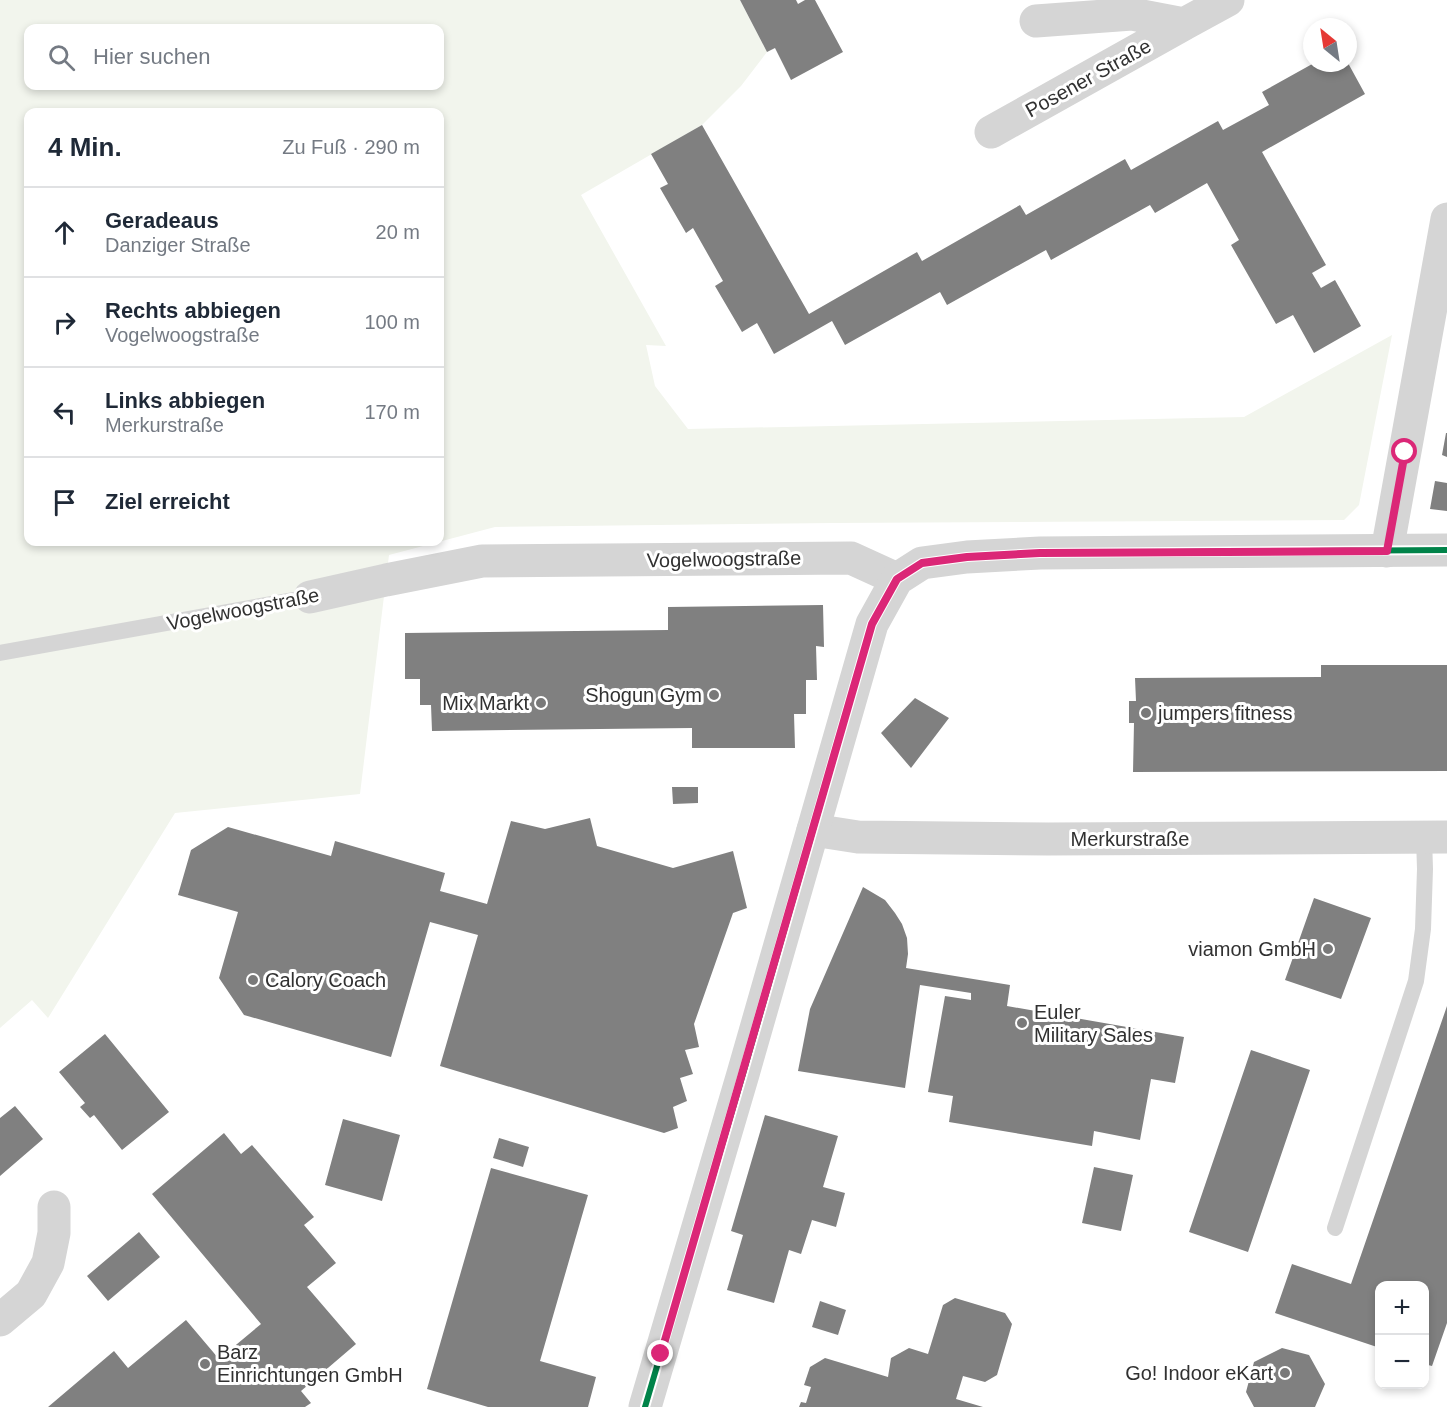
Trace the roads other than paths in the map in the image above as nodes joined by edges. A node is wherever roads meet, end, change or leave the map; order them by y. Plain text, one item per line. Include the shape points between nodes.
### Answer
1 (1228, 0) edge
2 (1036, 21) dead end
3 (1184, 24) junction
4 (991, 132) dead end
5 (1447, 219) edge
6 (1447, 550) edge
7 (1387, 551) junction
8 (897, 579) junction
9 (310, 597) joint
10 (0, 654) edge
11 (813, 830) junction
12 (1435, 838) edge
13 (54, 1207) dead end
14 (1335, 1228) dead end
15 (0, 1320) edge
16 (645, 1407) edge

1 - 3 street, Posener Straße
2 - 3 street, Posener Straße via 1132,14
3 - 4 street, Posener Straße
5 - 7 street
6 - 7 street
7 - 8 street via 967,557 922,563
8 - 9 street, Vogelwoogstraße via 851,558 482,561
8 - 11 street via 872,624
9 - 10 lane, Vogelwoogstraße
11 - 12 street, Merkurstraße via 858,837
11 - 16 street
12 - 14 lane via 1425,869 1416,981
13 - 15 street via 48,1263 31,1294

